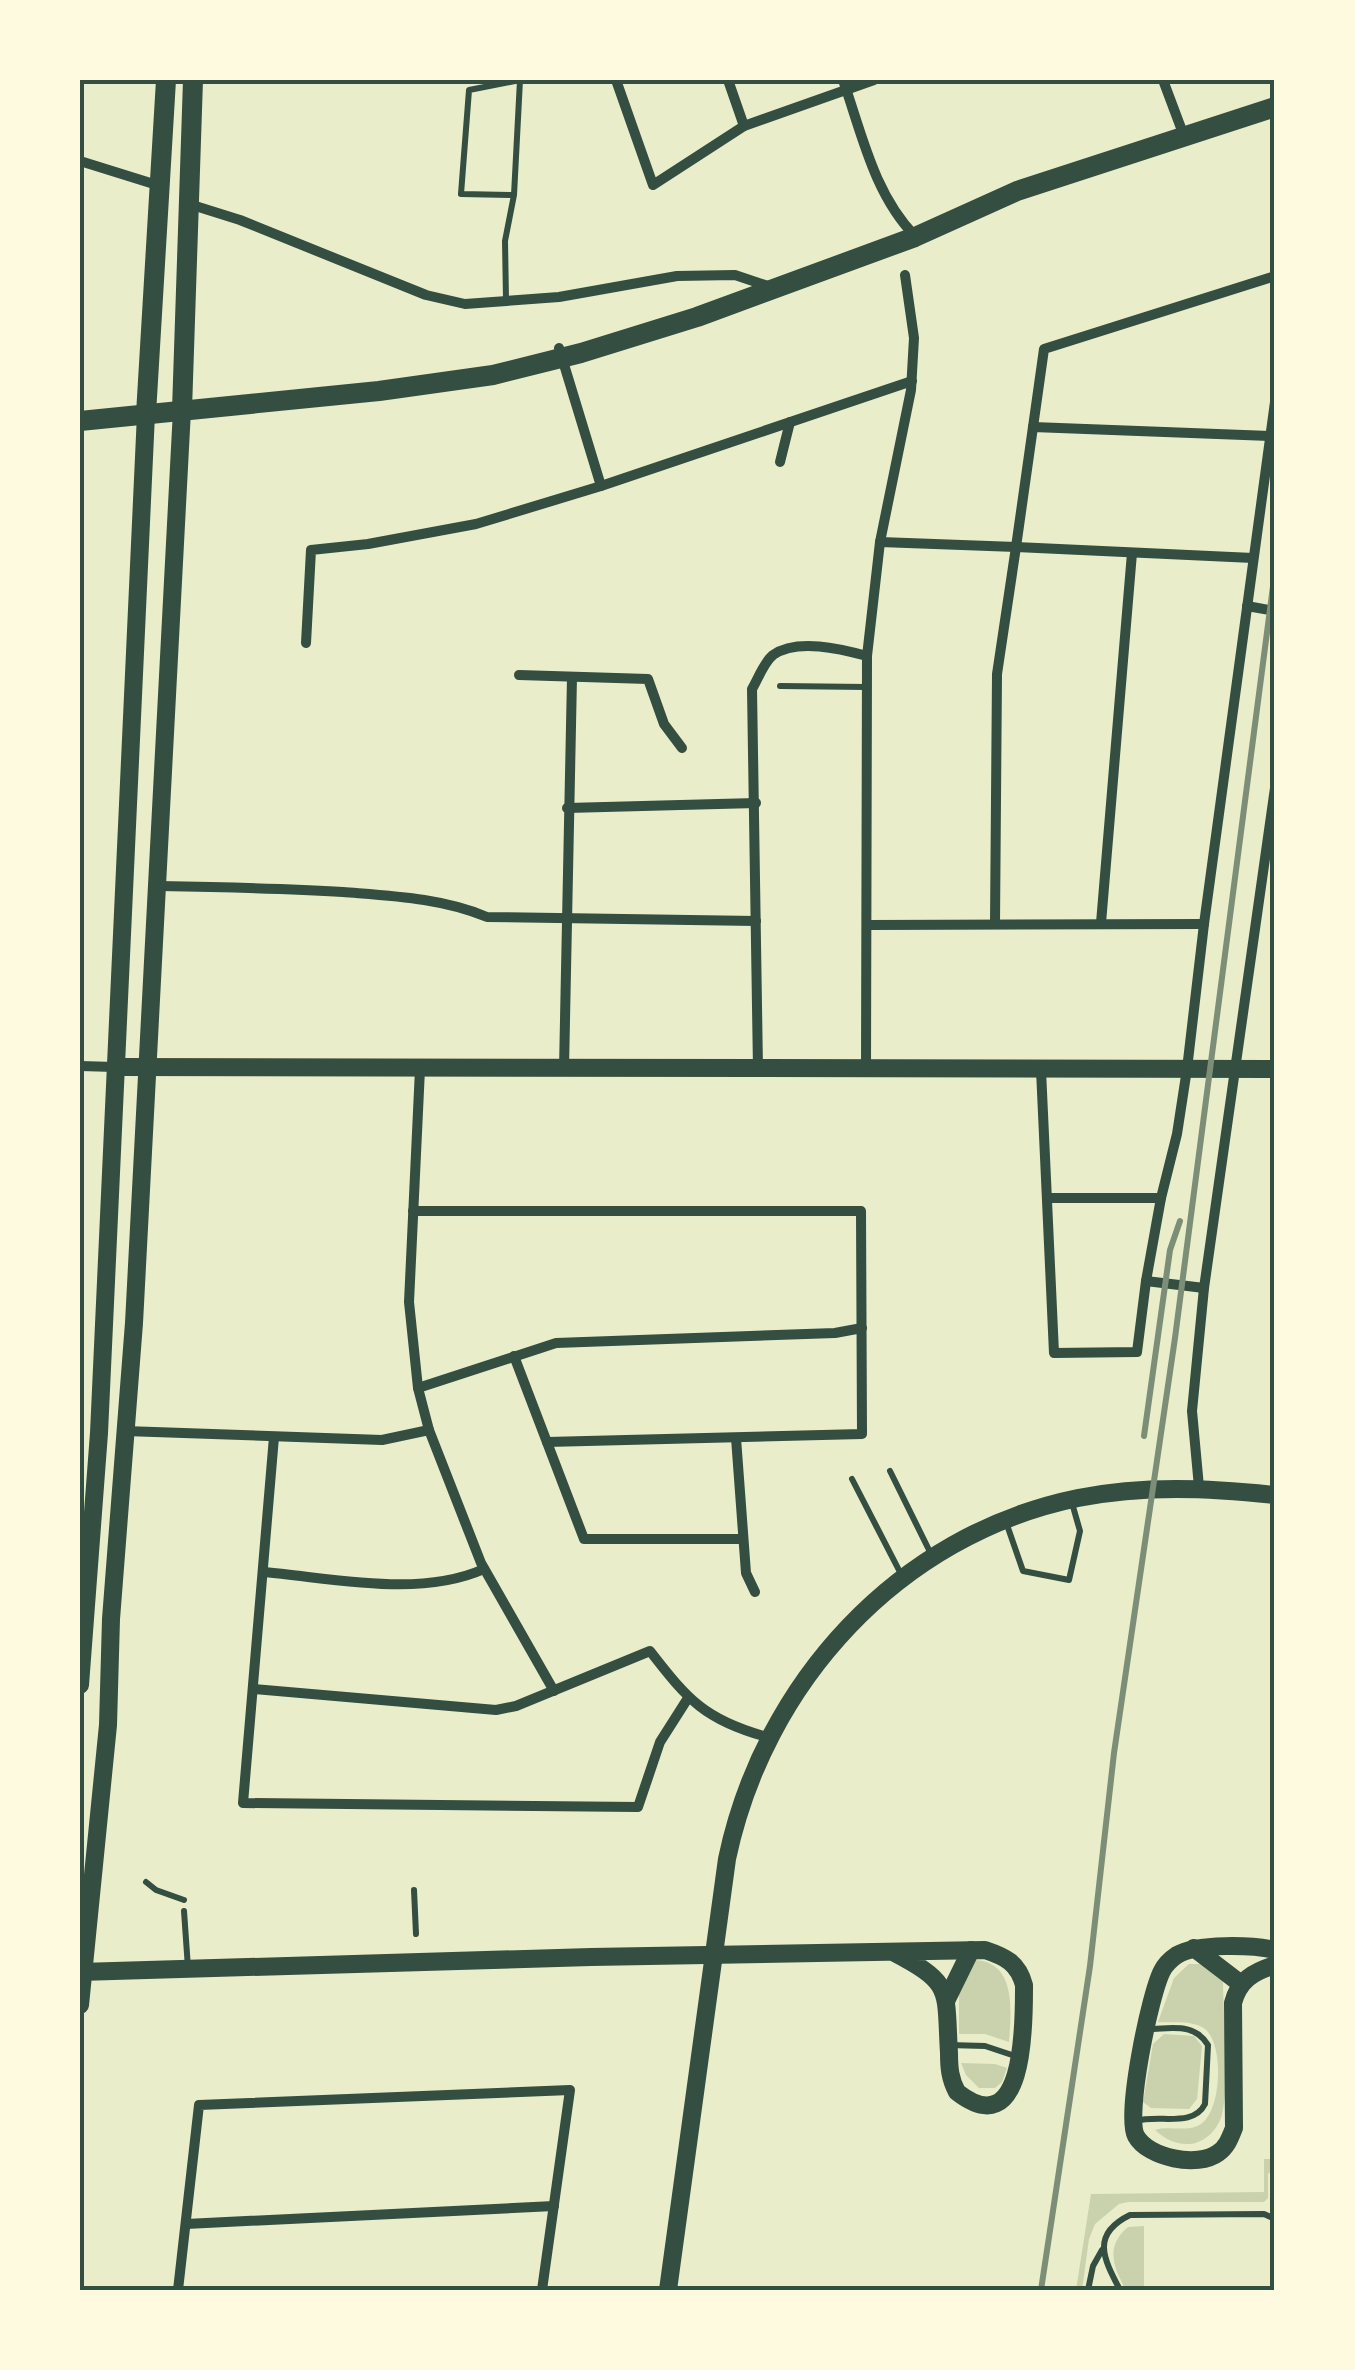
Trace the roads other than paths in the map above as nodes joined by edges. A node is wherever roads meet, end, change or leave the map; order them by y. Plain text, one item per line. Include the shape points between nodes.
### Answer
1 (166, 80) edge
2 (194, 80) edge
3 (616, 80) edge
4 (728, 80) edge
5 (874, 80) edge
6 (1163, 80) edge
7 (845, 85) edge
8 (1275, 107) edge
9 (744, 126) junction
10 (1184, 136) junction
11 (80, 161) edge
12 (157, 184) junction
13 (514, 196) junction
14 (189, 204) junction
15 (915, 237) junction
16 (905, 275) dead end
17 (1275, 276) edge
18 (774, 288) junction
19 (506, 300) junction
20 (560, 353) junction
21 (912, 381) junction
22 (1275, 402) edge
23 (182, 410) junction
24 (146, 414) junction
25 (80, 421) edge
26 (790, 422) junction
27 (1033, 426) junction
28 (1270, 436) junction
29 (780, 462) dead end
30 (601, 486) junction
31 (880, 542) junction
32 (1016, 547) junction
33 (1132, 553) junction
34 (1254, 558) junction
35 (1247, 606) junction
36 (1275, 611) edge
37 (306, 643) dead end
38 (867, 656) junction
39 (519, 675) dead end
40 (572, 677) junction
41 (780, 686) dead end
42 (866, 687) junction
43 (682, 748) dead end
44 (1275, 788) edge
45 (756, 803) junction
46 (567, 808) junction
47 (158, 886) junction
48 (565, 918) junction
49 (756, 921) junction
50 (995, 923) junction
51 (1101, 923) junction
52 (868, 924) junction
53 (1204, 924) junction
54 (80, 1066) edge
55 (115, 1067) junction
56 (866, 1068) junction
57 (148, 1069) junction
58 (420, 1069) junction
59 (564, 1069) junction
60 (758, 1069) junction
61 (1187, 1069) junction
62 (1237, 1069) junction
63 (1275, 1069) edge
64 (1040, 1070) junction
65 (1049, 1198) junction
66 (1161, 1198) junction
67 (413, 1210) junction
68 (1146, 1282) junction
69 (1204, 1288) junction
70 (862, 1328) junction
71 (514, 1356) junction
72 (418, 1388) junction
73 (429, 1430) junction
74 (125, 1431) junction
75 (274, 1437) junction
76 (736, 1438) junction
77 (548, 1442) junction
78 (890, 1471) dead end
79 (852, 1479) dead end
80 (1199, 1488) junction
81 (1275, 1495) edge
82 (1071, 1500) junction
83 (1006, 1521) junction
84 (743, 1538) junction
85 (933, 1556) junction
86 (484, 1569) junction
87 (263, 1572) junction
88 (903, 1577) junction
89 (755, 1592) dead end
90 (80, 1685) edge
91 (253, 1689) junction
92 (554, 1691) junction
93 (688, 1698) junction
94 (767, 1737) junction
95 (146, 1882) dead end
96 (414, 1890) dead end
97 (184, 1900) dead end
98 (184, 1911) dead end
99 (416, 1934) dead end
100 (1194, 1948) junction
101 (971, 1950) junction
102 (1275, 1950) edge
103 (894, 1952) junction
104 (714, 1955) junction
105 (1275, 1965) edge
106 (188, 1969) junction
107 (82, 1972) edge
108 (1241, 1984) junction
109 (947, 1999) junction
110 (80, 2005) edge
111 (1146, 2030) junction
112 (948, 2045) junction
113 (1020, 2058) junction
114 (1132, 2123) junction
115 (554, 2206) junction
116 (1275, 2219) edge
117 (186, 2224) junction
118 (1102, 2249) junction
119 (178, 2290) edge
120 (542, 2290) edge
121 (668, 2290) edge
122 (1088, 2290) edge
123 (1120, 2290) edge

1 - 12 main road
2 - 14 main road
3 - 9 street via 653,185
4 - 9 street
5 - 7 street
6 - 10 street
7 - 9 street
7 - 15 street via 882,193
8 - 10 main road
10 - 15 main road via 1016,192
11 - 12 street
12 - 24 main road
13 - 13 lane via 461,194 470,90 520,80
13 - 19 lane via 505,241
14 - 19 street via 426,295 465,304
14 - 23 main road
15 - 18 main road
16 - 21 street
17 - 27 street via 1044,349
18 - 19 street via 735,275 677,276
18 - 20 main road via 697,317
20 - 23 main road via 493,375
20 - 30 street
21 - 26 street
21 - 31 street
22 - 28 street
23 - 24 main road
23 - 47 street
24 - 25 main road
24 - 55 street
26 - 29 street
26 - 30 street
27 - 28 street
27 - 32 street
28 - 34 street
30 - 37 street via 476,524 311,550
31 - 32 street
31 - 38 street
32 - 33 street
32 - 50 street via 997,674
33 - 34 street
33 - 51 street
34 - 35 street
35 - 36 street
35 - 53 street
38 - 42 street
38 - 45 street via 812,647 771,656 750,702
39 - 40 street
40 - 43 street via 648,679 664,724
40 - 46 street
41 - 42 lane
42 - 52 street
44 - 62 street
45 - 46 street
45 - 49 street
46 - 48 street
47 - 48 street via 413,898 487,917
47 - 57 street
48 - 49 street
48 - 59 street
49 - 60 street
50 - 51 street
50 - 52 street
51 - 53 street
52 - 56 street
53 - 61 street
54 - 55 street
55 - 57 street
55 - 90 street
56 - 60 street
56 - 64 street
57 - 58 street
57 - 74 street
58 - 59 street
58 - 67 street
59 - 60 street
61 - 62 street
61 - 64 street
61 - 66 street
62 - 63 street
62 - 69 street
64 - 65 street
65 - 66 street
65 - 68 street via 1054,1353 1137,1352
66 - 68 street
67 - 70 street via 861,1210
67 - 72 street via 408,1302
68 - 69 street
69 - 80 street via 1192,1411
70 - 71 street via 556,1343
70 - 76 street via 862,1434
71 - 72 street
71 - 77 street
72 - 73 street
73 - 75 street via 382,1440
73 - 86 street
74 - 75 street
74 - 107 street via 108,1726
75 - 87 street
76 - 77 street
76 - 84 street
77 - 84 street via 584,1539
78 - 85 lane
79 - 88 lane
80 - 81 street
80 - 82 street
82 - 83 street
82 - 83 lane via 1080,1531 1069,1580 1023,1571
83 - 85 street
84 - 89 street
85 - 88 street
86 - 87 street via 442,1584
86 - 92 street
87 - 91 street
88 - 94 street via 864,1610 804,1680
91 - 92 street via 475,1710 516,1706
91 - 93 street via 242,1802 638,1807 660,1742
92 - 93 street via 650,1651
93 - 94 street via 717,1719
94 - 104 street via 734,1822
95 - 97 lane
96 - 99 lane
98 - 106 lane
100 - 102 street
100 - 108 street
100 - 111 street via 1164,1966
101 - 103 street
101 - 109 street
101 - 113 street via 1008,1958 1020,1972
103 - 104 street
103 - 109 street via 936,1978
104 - 106 street
104 - 121 street
105 - 108 street
106 - 107 street
107 - 110 street
108 - 114 street via 1234,2004 1234,2128 1228,2144 1205,2159 1159,2156 1145,2147
109 - 112 street
111 - 114 street
111 - 114 lane via 1190,2028 1203,2038 1205,2104 1192,2118
112 - 113 lane via 984,2046
112 - 113 street via 957,2092 978,2103 1003,2099 1013,2088
115 - 117 street
115 - 117 street via 570,2090 199,2106
115 - 120 street
116 - 118 lane via 1130,2214 1106,2232
117 - 119 street
118 - 122 lane
118 - 123 lane

